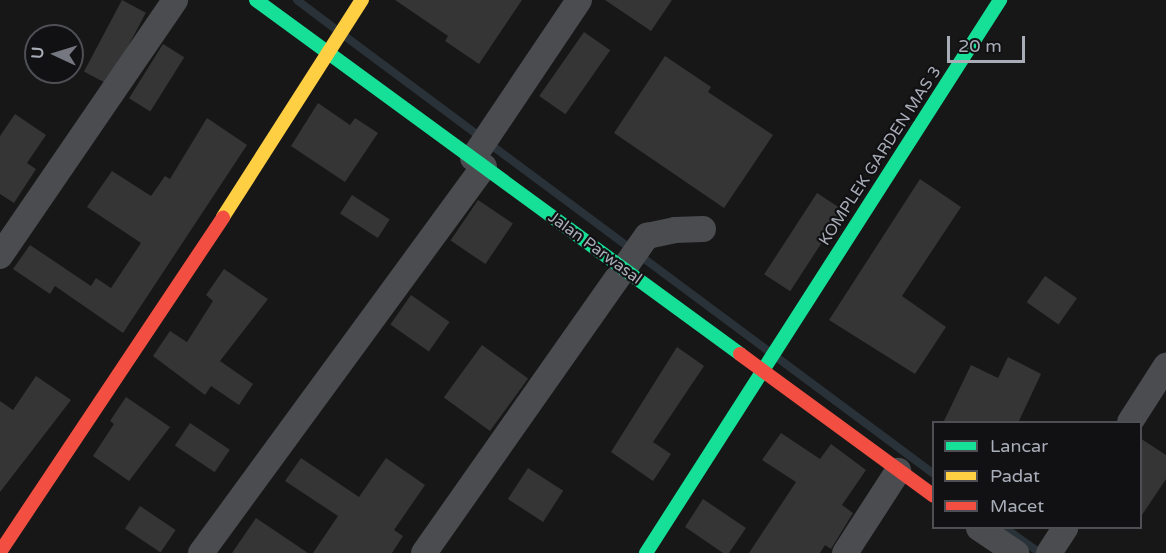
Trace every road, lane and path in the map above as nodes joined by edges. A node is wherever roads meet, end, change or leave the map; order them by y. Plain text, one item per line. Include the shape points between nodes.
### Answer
1 (175, 0) edge
2 (256, 0) edge
3 (362, 0) edge
4 (579, 0) edge
5 (1000, 0) edge
6 (330, 50) junction
7 (479, 162) junction
8 (703, 229) dead end
9 (0, 256) edge
10 (627, 264) junction
11 (769, 366) junction
12 (1166, 366) edge
13 (1131, 421) edge
14 (898, 471) junction
15 (932, 495) edge
16 (980, 529) edge
17 (0, 552) edge
18 (201, 553) edge
19 (424, 553) edge
20 (646, 553) edge
21 (845, 553) edge
22 (1016, 553) edge

1 - 9 street
2 - 6 street, Jalan Parwasal
3 - 6 street
4 - 7 street via 495,125
5 - 11 street, KOMPLEK GARDEN MAS 3 via 788,330
6 - 7 street, Jalan Parwasal
6 - 17 street
7 - 10 street, Jalan Parwasal
7 - 18 street
8 - 10 street via 647,236
10 - 11 street, Jalan Parwasal
10 - 19 street
11 - 14 street, Jalan Parwasal
11 - 20 street, KOMPLEK GARDEN MAS 3
12 - 13 street
14 - 15 street, Jalan Parwasal
14 - 21 street
16 - 22 street

